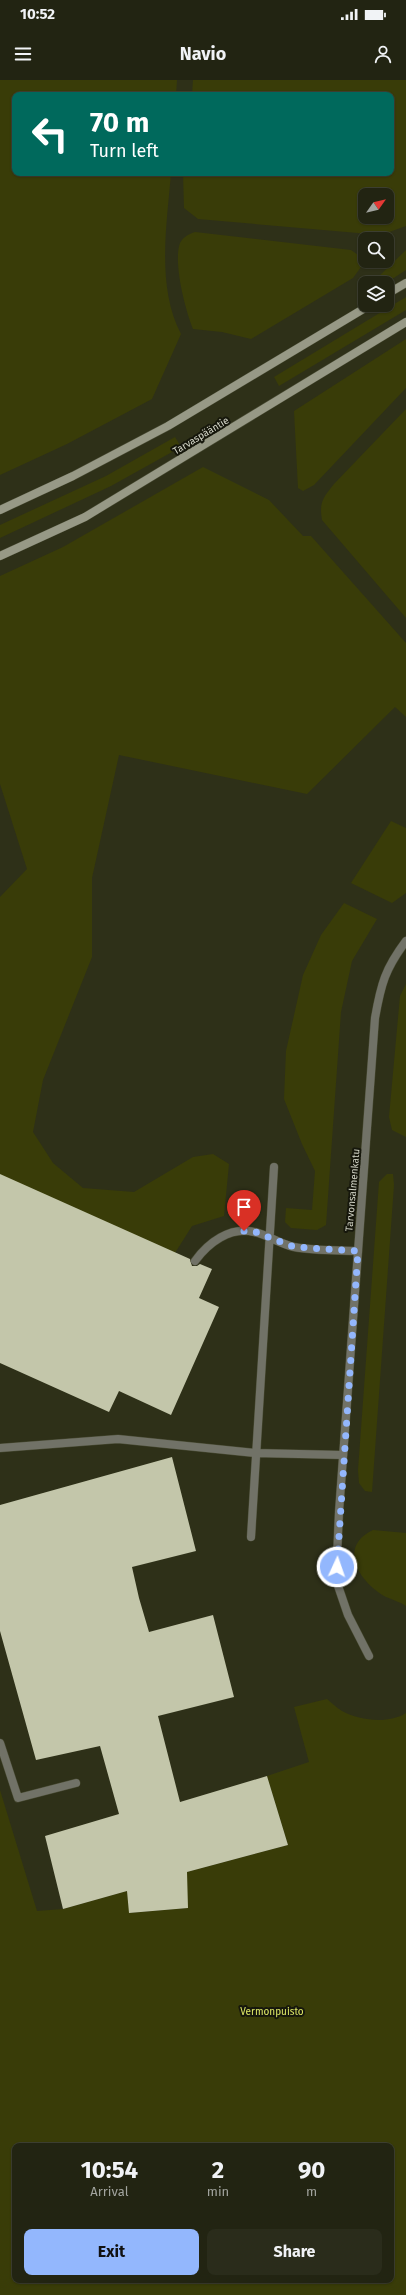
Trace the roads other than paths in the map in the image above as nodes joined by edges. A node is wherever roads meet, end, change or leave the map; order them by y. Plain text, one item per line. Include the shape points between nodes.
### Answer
1 (406, 282) edge
2 (394, 290) edge
3 (359, 312) edge
4 (406, 322) edge
5 (0, 510) edge
6 (0, 556) edge
7 (406, 941) edge
8 (274, 1167) dead end
9 (270, 1238) junction
10 (358, 1251) junction
11 (195, 1261) dead end
12 (0, 1448) edge
13 (255, 1453) junction
14 (343, 1455) junction
15 (251, 1537) dead end
16 (369, 1656) dead end
17 (0, 1743) edge
18 (76, 1783) dead end

1 - 2 main road
3 - 5 main road via 168,426 73,476
4 - 6 main road, Tarvaspääntie via 85,517
7 - 10 street, Tarvonsalmenkatu via 390,963 380,989 375,1018
8 - 9 street
9 - 10 street via 294,1247
9 - 11 street via 253,1231 234,1231 217,1239 204,1249
9 - 13 street
10 - 14 street, Tarvonsalmenkatu
12 - 13 street via 118,1439
13 - 14 street
13 - 15 street
14 - 16 street, Tarvonsalmenkatu via 336,1580 348,1615
17 - 18 street via 18,1798

